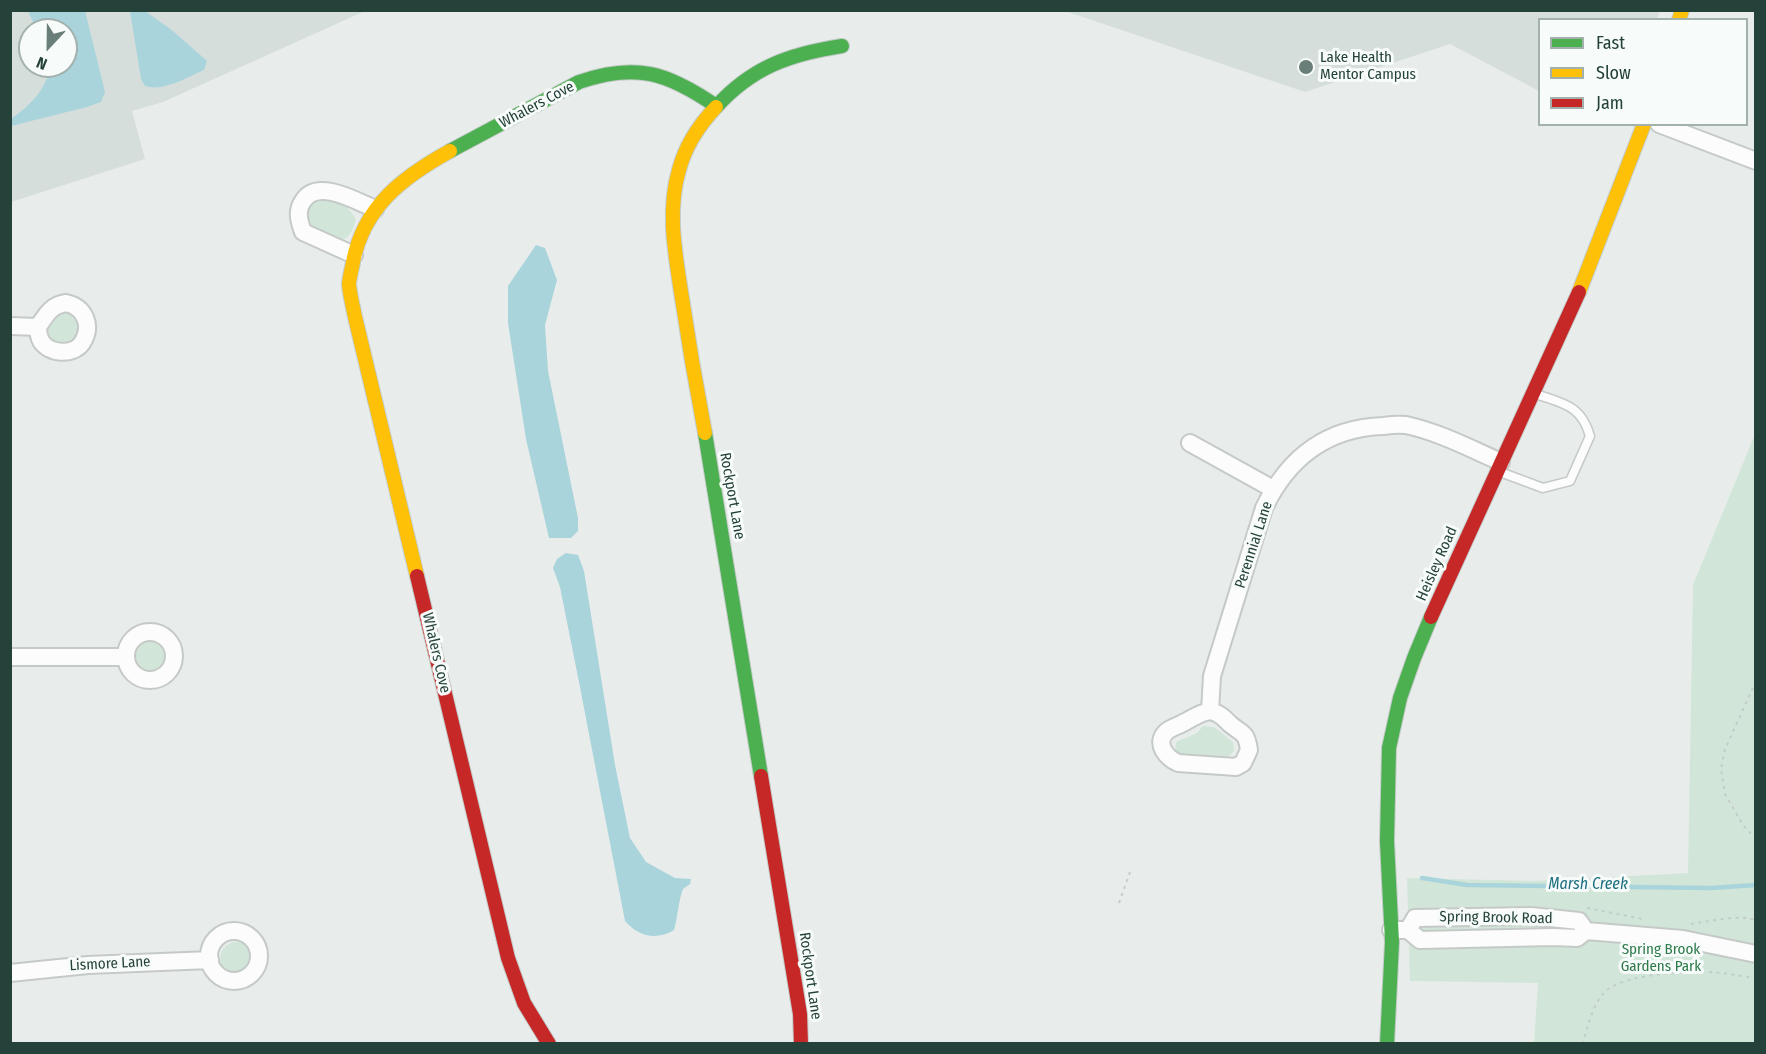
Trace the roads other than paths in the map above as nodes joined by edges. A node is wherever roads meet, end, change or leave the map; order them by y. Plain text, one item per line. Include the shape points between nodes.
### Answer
1 (842, 46) dead end
2 (716, 106) junction
3 (1643, 126) edge
4 (1664, 126) edge
5 (1755, 160) edge
6 (375, 209) junction
7 (354, 255) junction
8 (10, 326) edge
9 (38, 327) dead end
10 (1533, 393) junction
11 (1190, 443) dead end
12 (1499, 466) junction
13 (1273, 489) junction
14 (10, 657) edge
15 (125, 657) dead end
16 (1210, 711) junction
17 (1400, 930) junction
18 (1755, 954) edge
19 (210, 960) dead end
20 (10, 973) edge
21 (549, 1044) edge
22 (801, 1044) edge
23 (1387, 1044) edge

1 - 2 street, Rockport Lane via 804,51 771,63 732,88
2 - 6 street, Whalers Cove via 688,87 662,76 616,72 589,78 421,167
2 - 22 street, Rockport Lane via 690,144 677,177 673,233 800,1014
3 - 10 street, Heisley Road via 1588,273
4 - 5 street
6 - 7 street, Whalers Cove
6 - 7 street via 328,191 306,195 300,204 298,219 303,232
7 - 21 street, Whalers Cove via 349,284 355,317 506,947 525,1006
8 - 9 street
10 - 12 street, Heisley Road
10 - 12 lane via 1571,407 1585,419 1590,436 1570,481 1543,488
11 - 13 street
12 - 13 street, Perennial Lane via 1434,434 1404,425 1370,426 1338,433 1315,446 1286,471
12 - 17 street, Heisley Road via 1414,658 1389,748 1387,841
13 - 16 street, Perennial Lane via 1212,676
14 - 15 street
16 - 16 street via 1166,731 1161,743 1170,759 1178,764 1236,767 1243,763 1249,750 1242,731
17 - 18 street, Spring Brook Road via 1420,940 1577,938 1586,932 1683,939
17 - 23 street, Heisley Road
19 - 20 street, Lismore Lane

